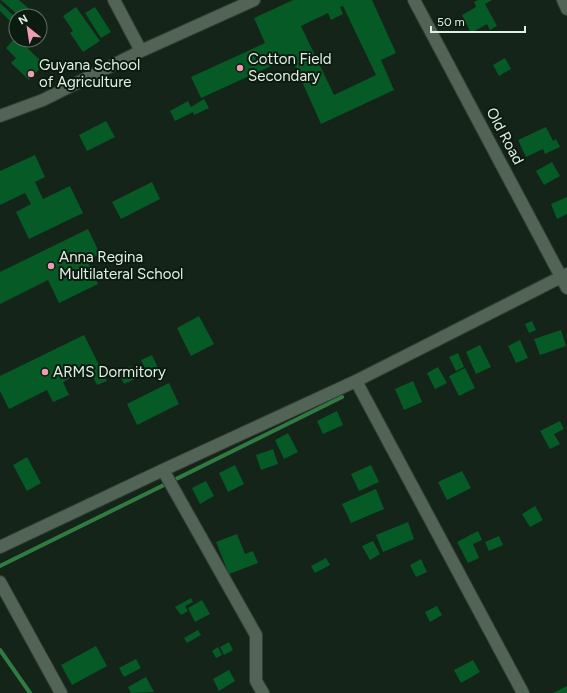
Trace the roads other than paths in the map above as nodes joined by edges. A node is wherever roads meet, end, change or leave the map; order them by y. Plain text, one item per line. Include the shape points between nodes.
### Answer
1 (114, 0) edge
2 (254, 0) edge
3 (414, 0) edge
4 (563, 0) edge
5 (567, 8) edge
6 (141, 51) junction
7 (0, 116) edge
8 (564, 275) edge
9 (567, 288) edge
10 (356, 382) junction
11 (165, 473) junction
12 (0, 547) edge
13 (0, 582) edge
14 (61, 693) edge
15 (263, 693) edge
16 (523, 693) edge

1 - 6 street
2 - 6 street
3 - 8 street, Old Road
4 - 5 street
6 - 7 street via 43,100
8 - 9 street, Old Road
8 - 10 street
10 - 11 street
10 - 16 street
11 - 12 street
11 - 15 street via 256,635 256,681
13 - 14 street

